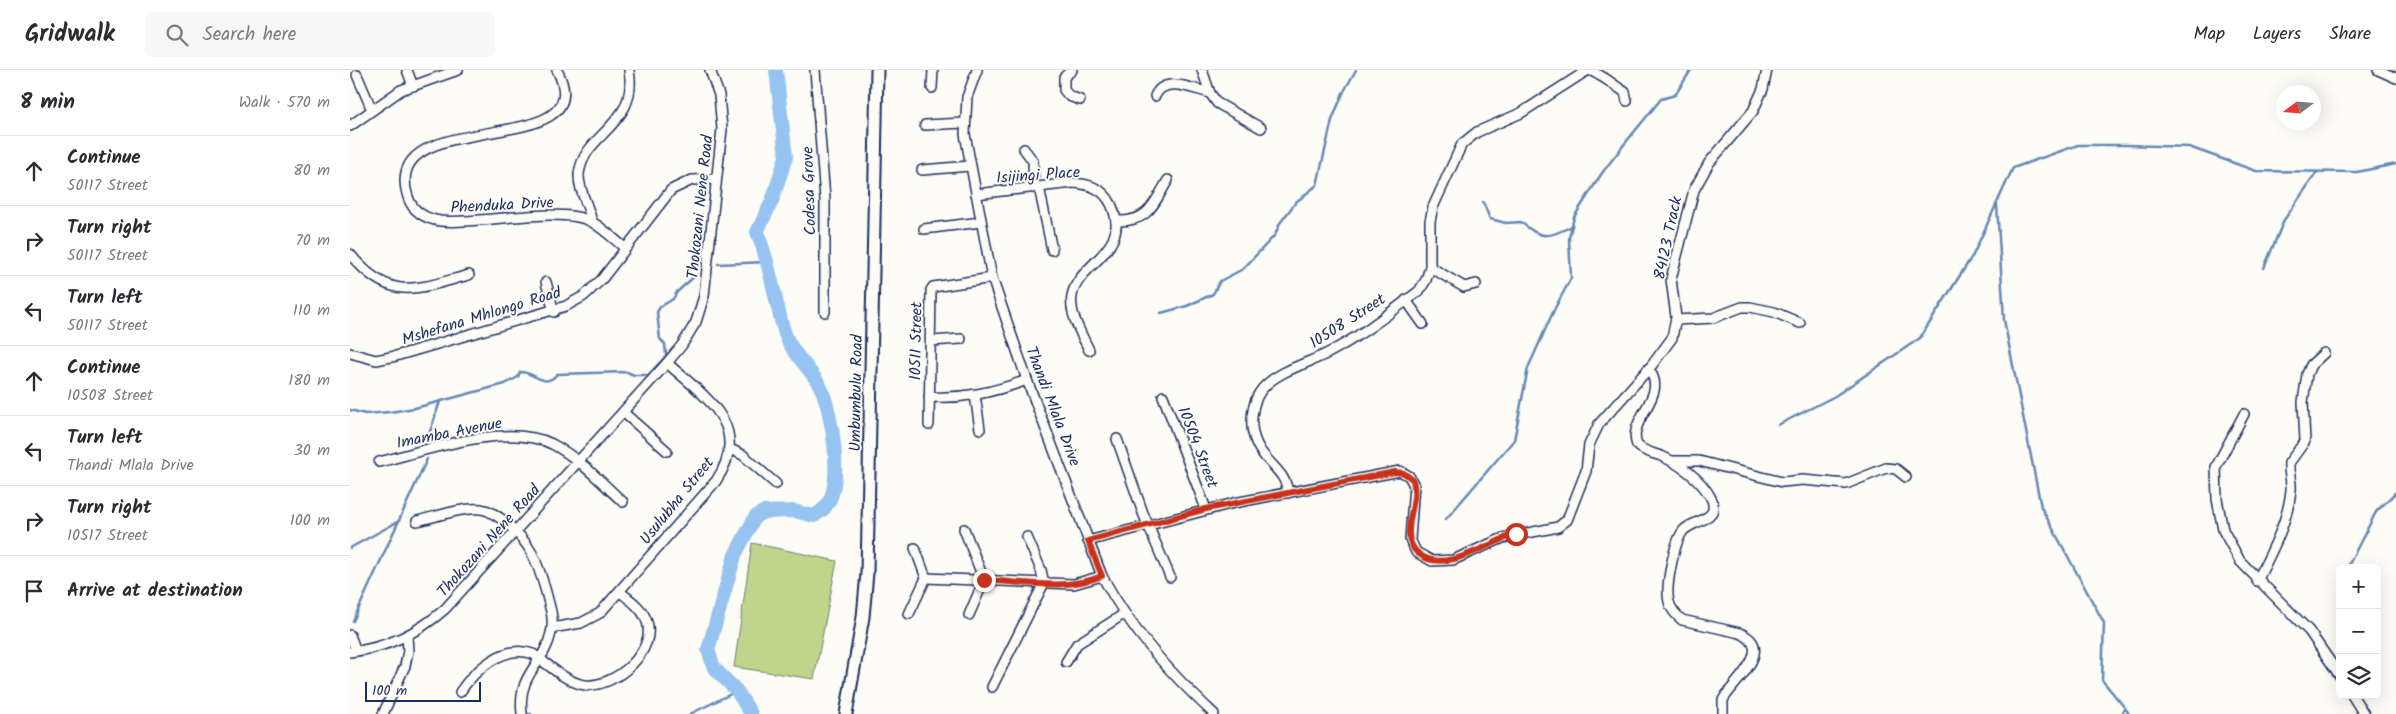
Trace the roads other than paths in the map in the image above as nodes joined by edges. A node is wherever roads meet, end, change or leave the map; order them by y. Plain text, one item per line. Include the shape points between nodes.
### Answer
1 (407, 70) edge
2 (458, 70) edge
3 (557, 70) edge
4 (629, 70) edge
5 (710, 70) edge
6 (815, 70) edge
7 (877, 70) edge
8 (933, 70) edge
9 (977, 70) edge
10 (1072, 70) edge
11 (1202, 70) edge
12 (1767, 70) edge
13 (2378, 70) edge
14 (357, 75) dead end
15 (2396, 78) edge
16 (414, 86) junction
17 (932, 88) dead end
18 (1210, 93) junction
19 (1155, 96) dead end
20 (1080, 100) dead end
21 (1627, 101) dead end
22 (372, 110) junction
23 (964, 123) junction
24 (925, 125) dead end
25 (350, 126) edge
26 (1261, 128) dead end
27 (1024, 149) dead end
28 (970, 166) junction
29 (922, 170) dead end
30 (716, 179) junction
31 (1168, 180) dead end
32 (1037, 188) junction
33 (976, 194) junction
34 (1116, 221) junction
35 (592, 222) junction
36 (981, 222) junction
37 (924, 229) dead end
38 (625, 248) junction
39 (1052, 250) dead end
40 (350, 254) edge
41 (1430, 267) junction
42 (468, 275) dead end
43 (992, 278) junction
44 (546, 282) dead end
45 (1476, 284) dead end
46 (1406, 300) junction
47 (554, 312) junction
48 (825, 312) dead end
49 (1676, 320) junction
50 (1800, 323) dead end
51 (1423, 324) dead end
52 (961, 339) dead end
53 (931, 342) junction
54 (1089, 350) dead end
55 (350, 353) edge
56 (2324, 353) dead end
57 (667, 363) junction
58 (1648, 369) junction
59 (1027, 380) junction
60 (975, 395) junction
61 (1163, 396) dead end
62 (929, 397) junction
63 (623, 412) junction
64 (2244, 414) dead end
65 (929, 425) dead end
66 (980, 429) dead end
67 (1116, 438) dead end
68 (730, 449) junction
69 (666, 451) dead end
70 (1672, 461) junction
71 (379, 462) dead end
72 (579, 463) junction
73 (1906, 477) dead end
74 (776, 484) dead end
75 (1288, 493) junction
76 (623, 502) dead end
77 (1206, 509) junction
78 (417, 521) dead end
79 (1148, 524) junction
80 (964, 529) dead end
81 (517, 532) junction
82 (1027, 537) dead end
83 (1088, 541) junction
84 (915, 548) dead end
85 (1102, 576) junction
86 (1170, 577) dead end
87 (926, 578) junction
88 (984, 580) junction
89 (2257, 581) junction
90 (1044, 583) junction
91 (620, 592) junction
92 (909, 614) dead end
93 (1124, 614) junction
94 (969, 615) dead end
95 (552, 628) junction
96 (350, 635) edge
97 (407, 636) junction
98 (353, 652) edge
99 (538, 658) junction
100 (1066, 662) dead end
101 (2336, 670) edge
102 (992, 687) dead end
103 (460, 692) dead end
104 (2355, 699) edge
105 (1210, 713) edge
106 (383, 714) edge
107 (522, 714) edge
108 (846, 714) edge
109 (1723, 714) edge
110 (2364, 714) edge

1 - 16 street
2 - 16 street
3 - 35 street, Phenduka Drive via 564,94 552,115 538,123 424,149 408,167 406,192 418,212 440,221 572,216
4 - 35 street via 631,87 625,108 581,165 580,184
5 - 30 street, Thokozani Nene Road via 719,95 722,118
6 - 48 street, Codesa Grove via 825,199
7 - 108 main road, Umbumbulu Road via 867,573 860,642
8 - 17 street
9 - 23 street, Thandi Mlala Drive via 967,97
10 - 20 street via 1064,77 1064,90
11 - 18 street
12 - 49 street, 84123 Track via 1753,111 1709,163 1694,190 1671,279
13 - 15 street
14 - 22 street
16 - 22 street via 392,95
18 - 19 street via 1168,84 1160,87
18 - 26 street via 1223,107
21 - 41 street, 10508 Street via 1625,92 1596,72 1586,71 1521,114 1466,139 1433,207
22 - 25 street
23 - 24 street
23 - 28 street, Thandi Mlala Drive
27 - 32 street via 1032,161
28 - 29 street
28 - 33 street, Thandi Mlala Drive
30 - 38 street, Mshefana Mhlongo Road via 692,180 671,190
30 - 57 street, Thokozani Nene Road via 704,296 690,334
31 - 34 street via 1145,216 1134,221
32 - 33 street, Isijingi Place
32 - 34 street, Isijingi Place via 1073,183 1094,187 1109,201
32 - 39 street
33 - 36 street, Thandi Mlala Drive
34 - 54 street via 1116,231 1107,249 1072,294 1075,317
35 - 38 street, Phenduka Drive
36 - 37 street
36 - 43 street, Thandi Mlala Drive
38 - 47 street, Mshefana Mhlongo Road via 594,288
40 - 42 street via 373,278 400,290 418,289
41 - 45 street via 1464,287
41 - 46 street, 10508 Street via 1423,285
43 - 53 street, 10511 Street via 932,288
43 - 59 street, Thandi Mlala Drive
44 - 47 street
46 - 51 street
46 - 75 street, 10508 Street via 1331,351 1270,382 1257,396 1252,418 1254,438 1261,454 1285,481
47 - 55 street, Mshefana Mhlongo Road via 390,358 368,359
49 - 50 street via 1713,318 1750,307 1774,312
49 - 58 street, 84123 Track via 1672,338
52 - 53 street
53 - 62 street, 10511 Street
56 - 89 street via 2311,365 2307,374 2303,402 2305,440 2289,463 2291,488 2286,509 2276,541
57 - 63 street, Thokozani Nene Road
57 - 68 street, Usulubha Street via 719,412 727,428
58 - 70 street via 1655,386 1636,441 1640,448
58 - 75 street, 84123 Track via 1599,424 1589,445 1586,471 1567,520 1551,529 1503,538 1453,560 1432,562 1420,556 1409,534 1414,485 1410,476 1404,473 1395,472
59 - 60 street
59 - 83 street, Thandi Mlala Drive
60 - 62 street
60 - 66 street
61 - 77 street, 10504 Street
62 - 65 street, 10511 Street
63 - 69 street
63 - 72 street, Thokozani Nene Road
64 - 89 street via 2218,462 2216,482 2220,516 2228,542
67 - 79 street
68 - 74 street via 743,455
68 - 91 street, Usulubha Street via 716,481
70 - 73 street via 1699,461 1782,482 1802,480 1846,484 1886,468
70 - 109 street via 1705,489 1713,508 1709,515 1689,526 1680,536 1669,582 1672,609 1682,620 1745,635 1754,654 1743,675 1723,700
71 - 72 street, Imamba Avenue via 509,434 542,440
72 - 76 street, Imamba Avenue
72 - 81 street, Thokozani Nene Road
75 - 77 street
77 - 79 street
78 - 81 street via 480,509 495,514
79 - 83 street
79 - 86 street
80 - 88 street
81 - 95 street via 530,547 538,566 551,612
81 - 97 street, Thokozani Nene Road via 445,609
82 - 90 street
83 - 85 street, Thandi Mlala Drive
84 - 87 street
85 - 90 street via 1074,584
85 - 93 street, Thandi Mlala Drive
87 - 88 street
87 - 92 street
88 - 90 street
88 - 94 street
89 - 101 street via 2309,631
90 - 102 street
91 - 95 street, Usulubha Street via 594,617 581,623
91 - 99 street via 643,613 648,628 645,645 622,674 604,683 579,684
93 - 100 street via 1077,644
93 - 105 street, Thandi Mlala Drive via 1151,651
95 - 99 street
96 - 98 street
97 - 98 street, Thokozani Nene Road
97 - 106 street via 406,666
99 - 103 street via 524,651 487,662
99 - 107 street via 523,688
104 - 110 street

